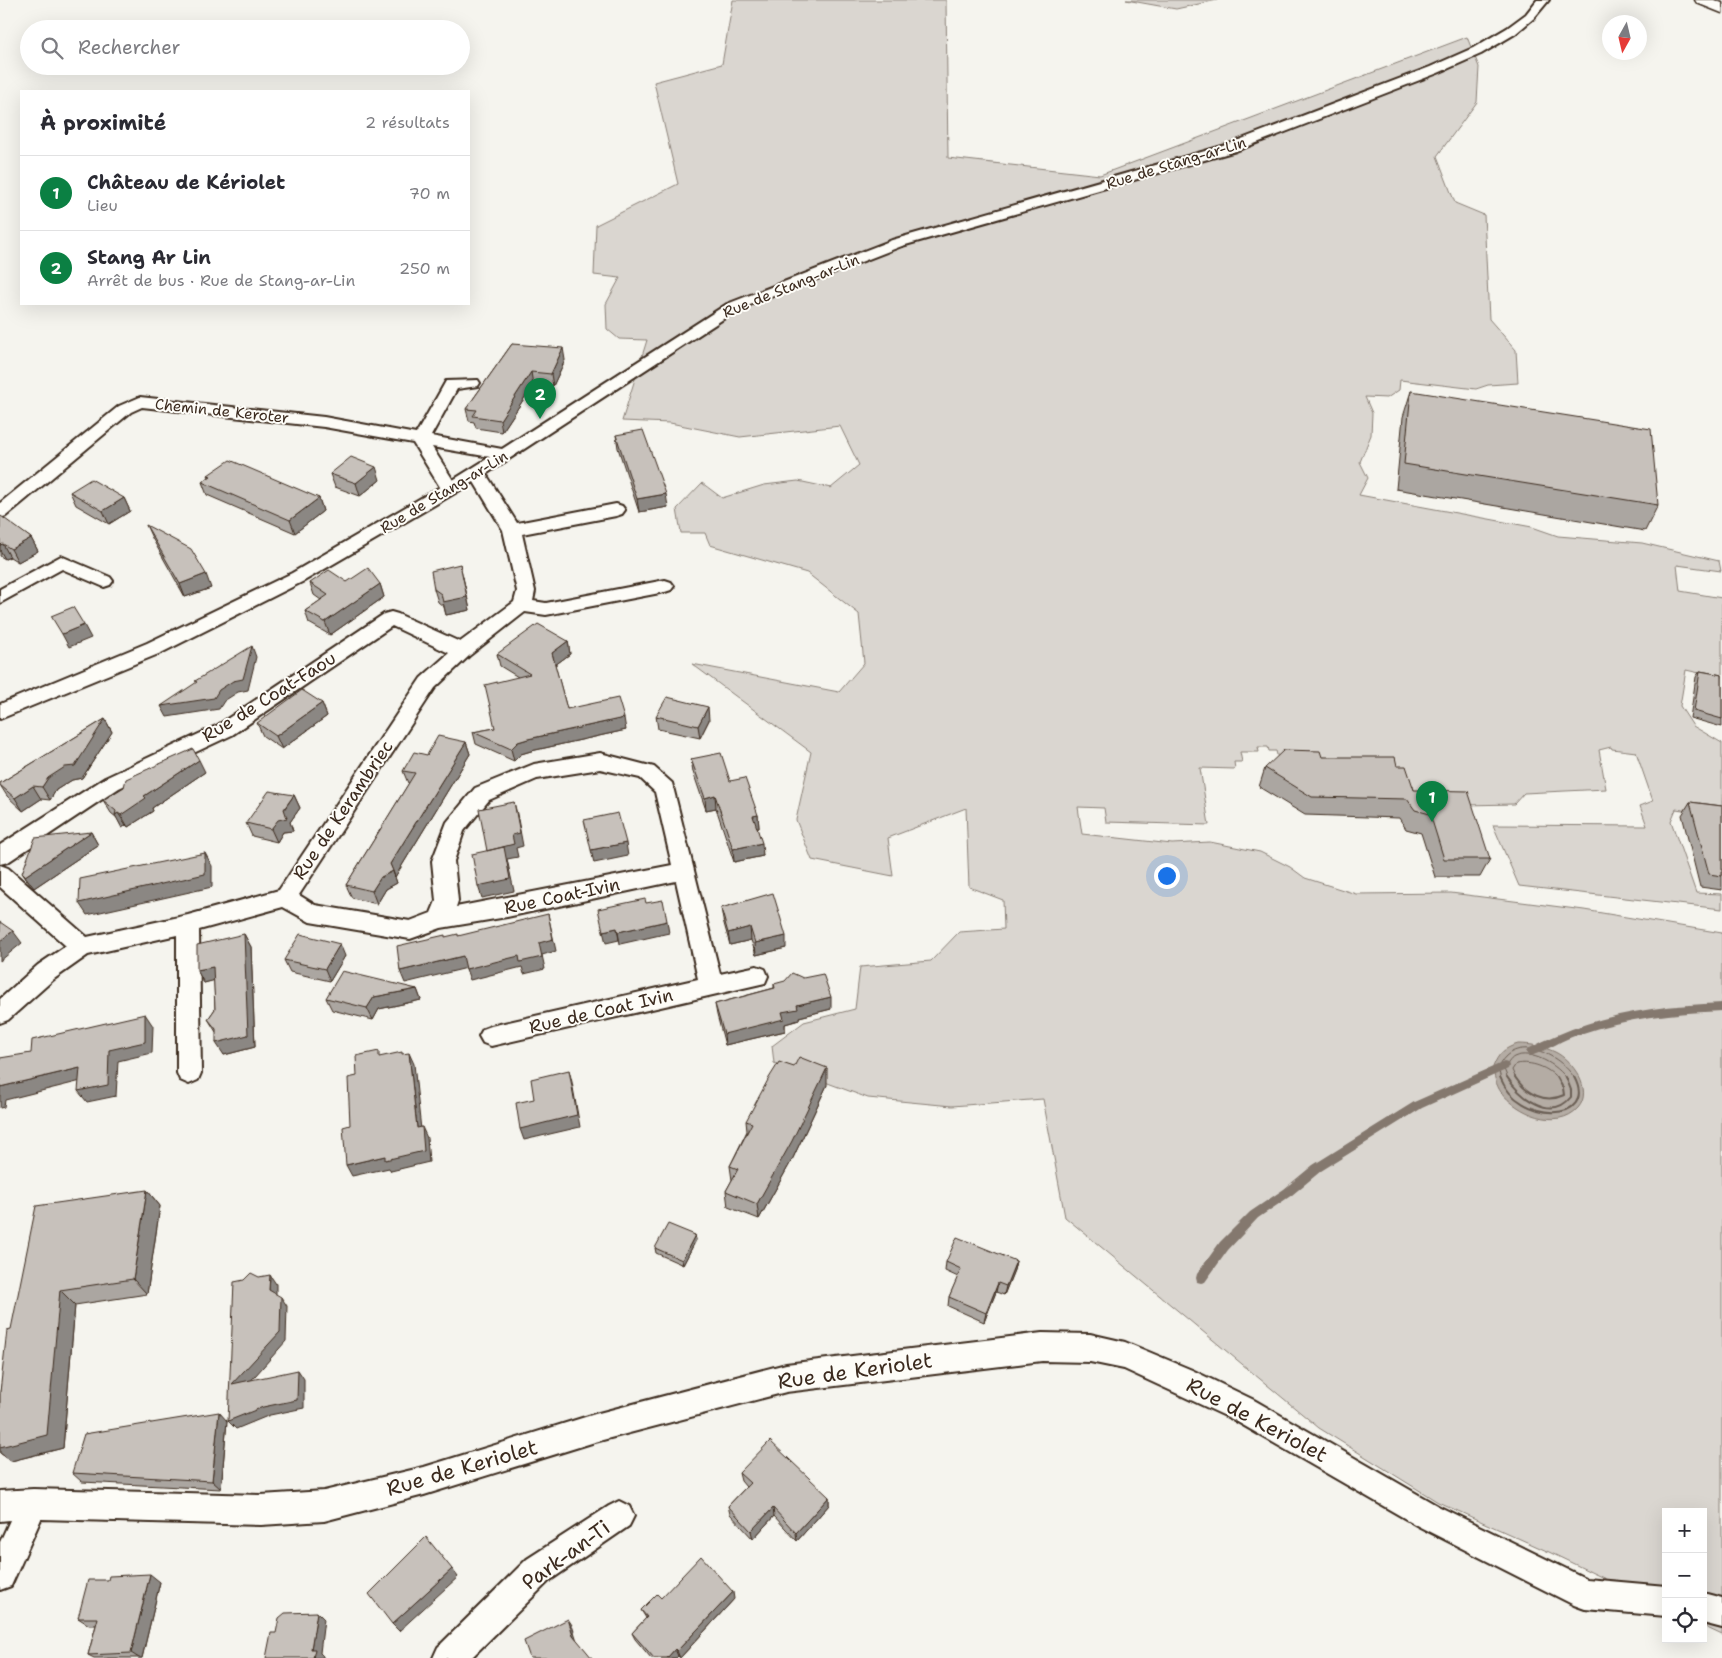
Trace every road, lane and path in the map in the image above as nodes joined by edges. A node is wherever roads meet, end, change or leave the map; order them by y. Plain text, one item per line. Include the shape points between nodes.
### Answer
1 (1544, 0) edge
2 (1702, 0) edge
3 (1722, 9) edge
4 (472, 383) dead end
5 (420, 440) junction
6 (505, 455) junction
7 (477, 473) junction
8 (450, 489) junction
9 (616, 510) dead end
10 (0, 512) edge
11 (512, 530) junction
12 (104, 582) dead end
13 (665, 586) dead end
14 (0, 598) edge
15 (522, 605) junction
16 (462, 651) junction
17 (0, 712) edge
18 (0, 856) edge
19 (684, 871) junction
20 (0, 874) edge
21 (286, 897) junction
22 (440, 919) junction
23 (188, 924) junction
24 (83, 947) junction
25 (757, 976) dead end
26 (711, 986) junction
27 (0, 1013) edge
28 (491, 1036) dead end
29 (189, 1073) dead end
30 (33, 1504) junction
31 (0, 1506) edge
32 (619, 1516) dead end
33 (0, 1575) edge
34 (1662, 1601) edge
35 (1707, 1609) edge
36 (1722, 1613) edge
37 (449, 1658) edge

1 - 6 street, Rue de Stang-ar-Lin via 1511,32 1477,52 1231,148 906,240 732,307
2 - 3 main road
4 - 5 street via 452,384
5 - 6 street, Chemin de Keroter
5 - 8 street
5 - 10 street, Chemin de Keroter via 324,422 140,402 124,409
6 - 7 street, Rue de Stang-ar-Lin
7 - 8 street, Rue de Stang-ar-Lin
7 - 11 street
8 - 17 street, Rue de Stang-ar-Lin via 298,577 200,626
9 - 11 street
11 - 15 street via 526,591
12 - 14 street via 61,562
13 - 15 street via 546,609
15 - 16 street, Rue de Kerambriec
16 - 18 street, Rue de Coat-Faou via 390,618 225,730 112,783
16 - 21 street, Rue de Kerambriec via 428,683
19 - 22 street, Rue Coat-Ivin
19 - 22 street via 664,788 647,772 600,761 534,772 482,794 455,828 443,861 447,901
19 - 26 street
20 - 24 street
21 - 22 street, Rue Coat-Ivin via 310,913 410,930
21 - 23 street, Rue de Kerambriec
23 - 24 street, Rue de Kerambriec
23 - 29 street
24 - 27 street, Rue de Kerambriec via 46,972
25 - 26 street
26 - 28 street, Rue de Coat Ivin
30 - 31 street, Rue de Keriolet
30 - 33 street
30 - 34 street, Rue de Keriolet via 261,1510 324,1506 424,1481 595,1428 786,1378 1042,1347 1090,1348 1125,1356 1244,1410 1428,1516 1585,1594
32 - 37 street, Park-an-Ti via 538,1570
35 - 36 street

